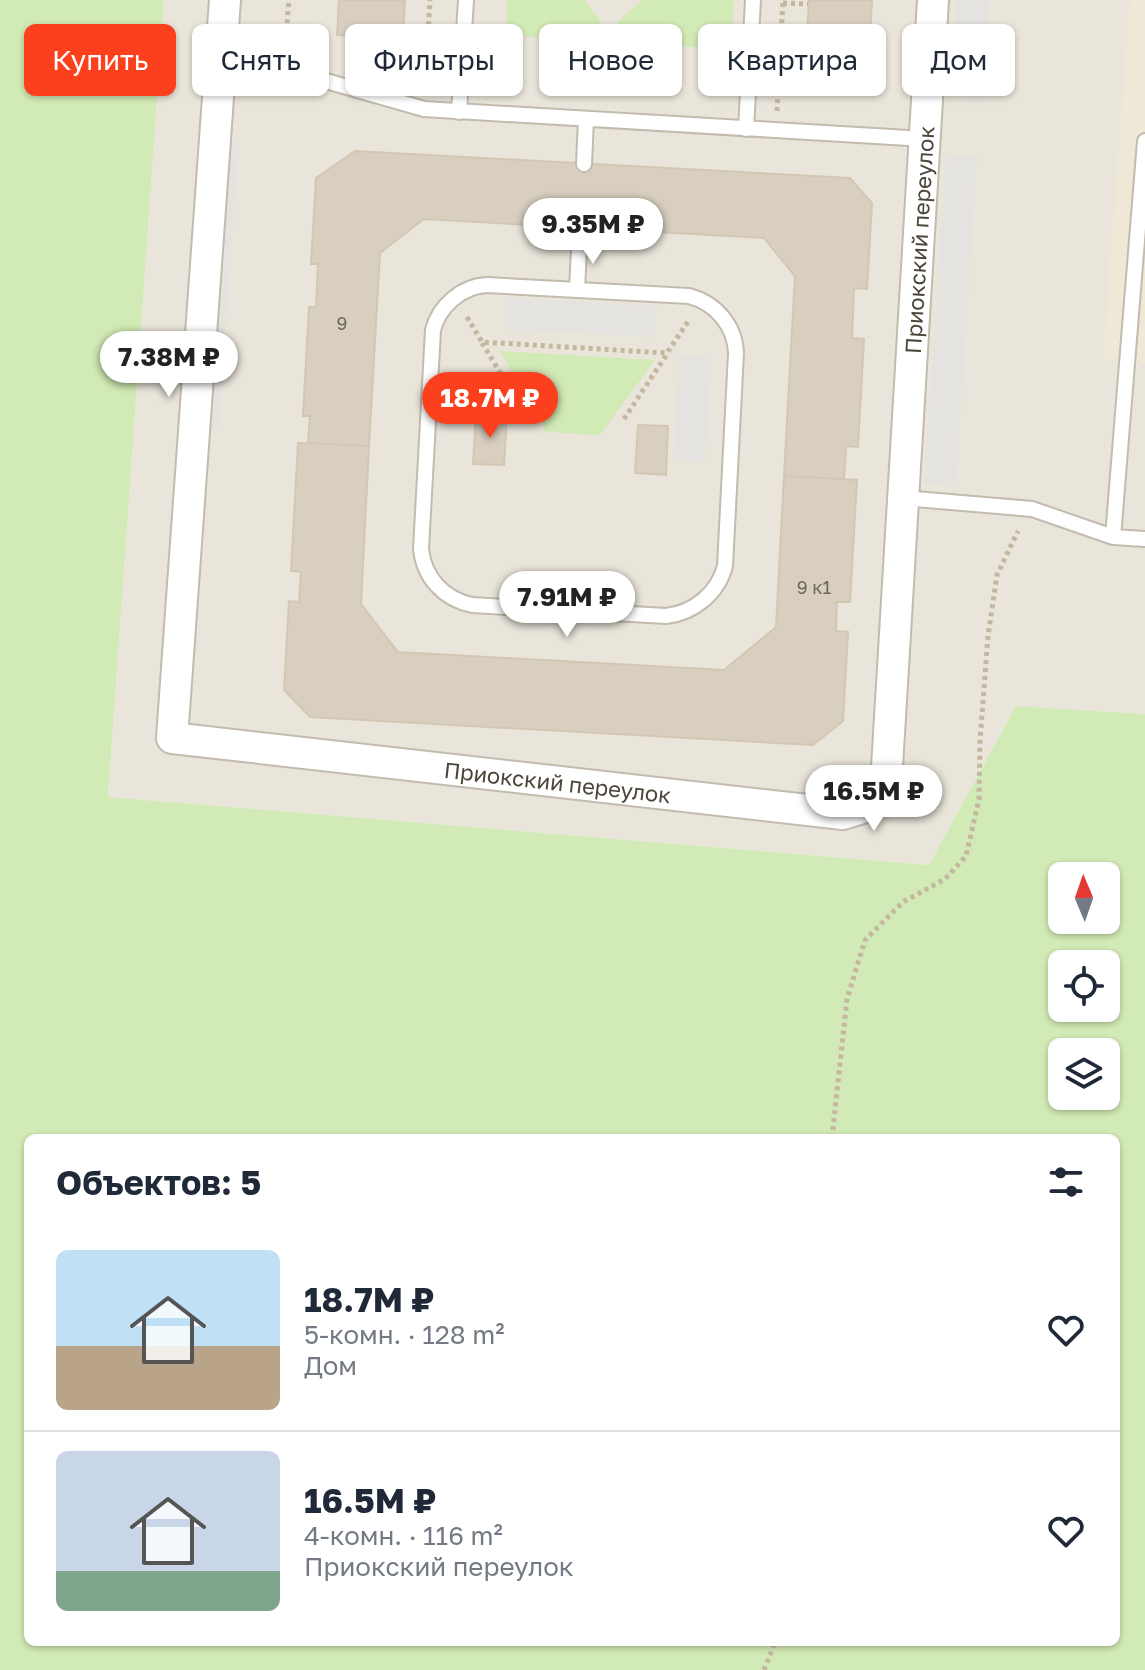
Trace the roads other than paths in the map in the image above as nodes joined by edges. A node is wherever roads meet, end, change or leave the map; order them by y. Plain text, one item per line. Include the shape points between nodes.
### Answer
1 (225, 0) edge
2 (466, 0) edge
3 (753, 0) edge
4 (933, 0) edge
5 (224, 24) edge
6 (329, 82) edge
7 (219, 96) edge
8 (459, 112) junction
9 (586, 119) junction
10 (746, 129) junction
11 (925, 139) junction
12 (1145, 141) edge
13 (584, 164) dead end
14 (580, 228) dead end
15 (577, 290) junction
16 (903, 498) junction
17 (1113, 537) junction
18 (1145, 539) edge

1 - 5 street, Приокский переулок
2 - 8 lane
3 - 10 lane
4 - 11 street, Приокский переулок
6 - 8 lane via 424,109
7 - 16 street, Приокский переулок via 172,738 843,814 872,805 886,784
8 - 9 lane
9 - 10 lane
9 - 13 lane
10 - 11 lane
11 - 16 street, Приокский переулок
12 - 17 lane
14 - 15 lane
15 - 15 lane via 703,300 735,336 725,566 721,579 682,614 472,605 453,601 422,562 436,316 471,286
16 - 17 lane via 1032,509
17 - 18 lane

